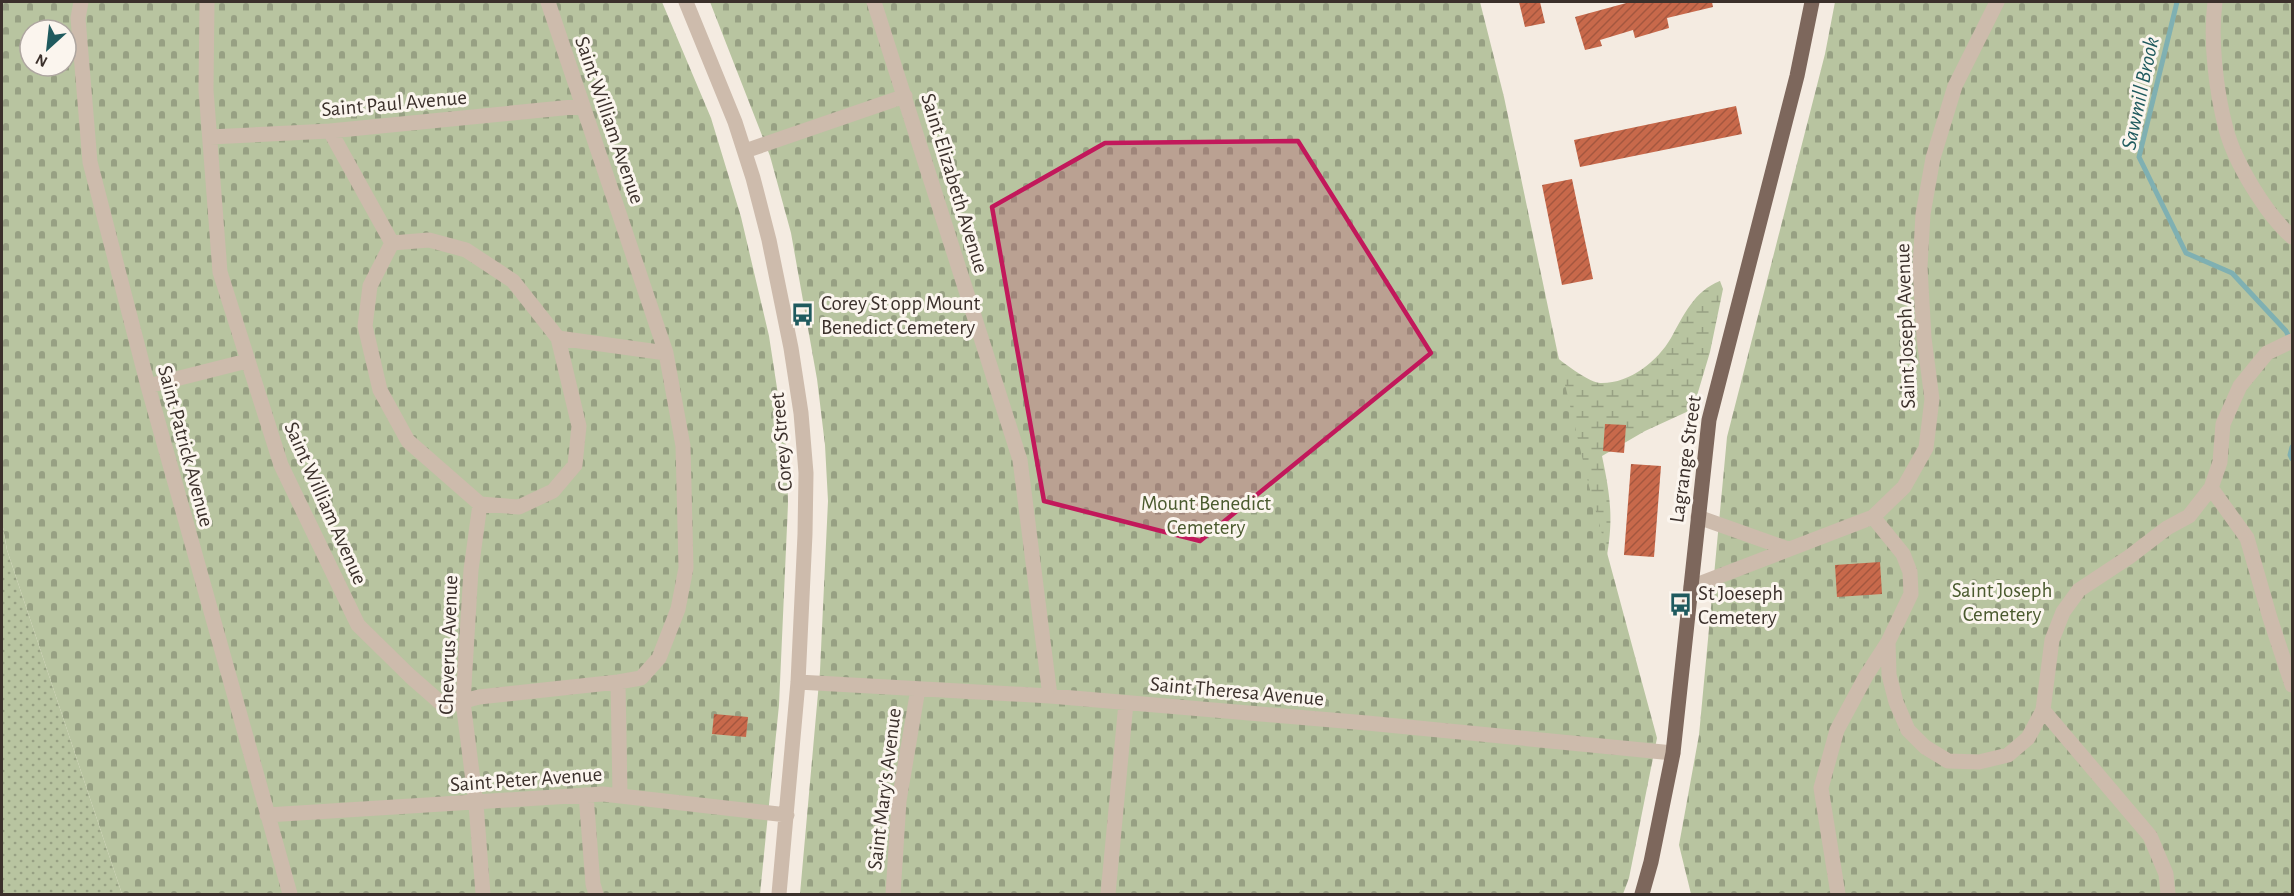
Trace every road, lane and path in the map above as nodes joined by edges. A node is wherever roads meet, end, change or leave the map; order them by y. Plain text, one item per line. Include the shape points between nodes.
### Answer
1 (81, 2) edge
2 (207, 2) edge
3 (548, 2) edge
4 (686, 2) edge
5 (874, 2) edge
6 (1812, 2) edge
7 (1997, 2) edge
8 (2215, 2) edge
9 (905, 96) junction
10 (583, 106) junction
11 (330, 131) junction
12 (210, 137) junction
13 (745, 151) junction
14 (2292, 237) edge
15 (392, 243) junction
16 (558, 338) junction
17 (2287, 344) edge
18 (666, 353) junction
19 (247, 361) junction
20 (148, 386) junction
21 (2211, 488) junction
22 (480, 504) junction
23 (1698, 517) junction
24 (1873, 517) junction
25 (1788, 549) junction
26 (1691, 587) junction
27 (1888, 642) junction
28 (618, 682) junction
29 (798, 682) junction
30 (2292, 685) edge
31 (918, 689) junction
32 (1050, 696) junction
33 (463, 702) junction
34 (1126, 704) junction
35 (2043, 710) junction
36 (1673, 753) junction
37 (586, 795) junction
38 (620, 795) junction
39 (477, 804) junction
40 (267, 815) junction
41 (787, 815) junction
42 (290, 894) edge
43 (483, 894) edge
44 (596, 894) edge
45 (779, 894) edge
46 (893, 894) edge
47 (1108, 894) edge
48 (1642, 894) edge
49 (1838, 894) edge
50 (2168, 894) edge

1 - 20 street, Saint Patrick Avenue via 78,18 90,162
2 - 12 street, Saint William Avenue
3 - 10 street, Saint William Avenue
4 - 13 street, Corey Street
5 - 9 street, Saint Elizabeth Avenue
6 - 23 main road, Lagrange Street via 1797,76 1709,420
7 - 24 street, Saint Joseph Avenue via 1955,86 1933,158 1923,214 1920,267 1932,399 1926,448 1904,487
8 - 14 street via 2217,76 2226,130 2251,185
9 - 13 street
9 - 32 street, Saint Elizabeth Avenue via 1020,460
10 - 11 street, Saint Paul Avenue
10 - 18 street, Saint William Avenue
11 - 12 street, Saint Paul Avenue
11 - 15 street
12 - 19 street, Saint William Avenue via 220,272
13 - 29 street, Corey Street via 789,337 804,444 806,534
15 - 16 street via 429,240 466,250 513,280
15 - 22 street via 370,286 365,326 380,390 408,441
16 - 18 street
16 - 22 street via 579,426 574,465 553,491 519,507
17 - 21 street via 2267,353 2240,386 2223,424 2220,462
18 - 28 street, Saint William Avenue via 683,446 686,568 678,609 659,658 641,678
19 - 20 street
19 - 33 street, Saint William Avenue via 281,465 358,625 442,704
20 - 40 street, Saint Patrick Avenue
21 - 30 street via 2247,538
21 - 35 street via 2189,516 2079,590 2063,612 2052,640
22 - 33 street, Cheverus Avenue via 471,570
23 - 25 street
23 - 26 main road, Lagrange Street
24 - 25 street, Saint Joseph Avenue
24 - 27 street via 1903,554 1910,572 1911,594
25 - 26 street, Saint Joseph Avenue
26 - 36 main road, Lagrange Street
27 - 35 street via 1889,675 1908,730 1924,747 1948,761 1979,762 2008,755 2028,738
27 - 49 street via 1837,730 1821,788
28 - 33 street, Saint William Avenue
28 - 38 street
29 - 31 street, Saint Theresa Avenue
29 - 41 street, Corey Street
31 - 32 street, Saint Theresa Avenue
31 - 46 street, Saint Mary's Avenue via 899,801
32 - 34 street, Saint Theresa Avenue
33 - 39 street, Cheverus Avenue
34 - 36 street, Saint Theresa Avenue
34 - 47 street
35 - 50 street via 2150,836 2166,874
36 - 48 main road, Lagrange Street
37 - 38 street, Saint Peter Avenue
37 - 39 street, Saint Peter Avenue
37 - 44 street
38 - 41 street, Saint Peter Avenue
39 - 40 street, Saint Peter Avenue
39 - 43 street, Cheverus Avenue
40 - 42 street, Saint Patrick Avenue
41 - 45 street, Corey Street

